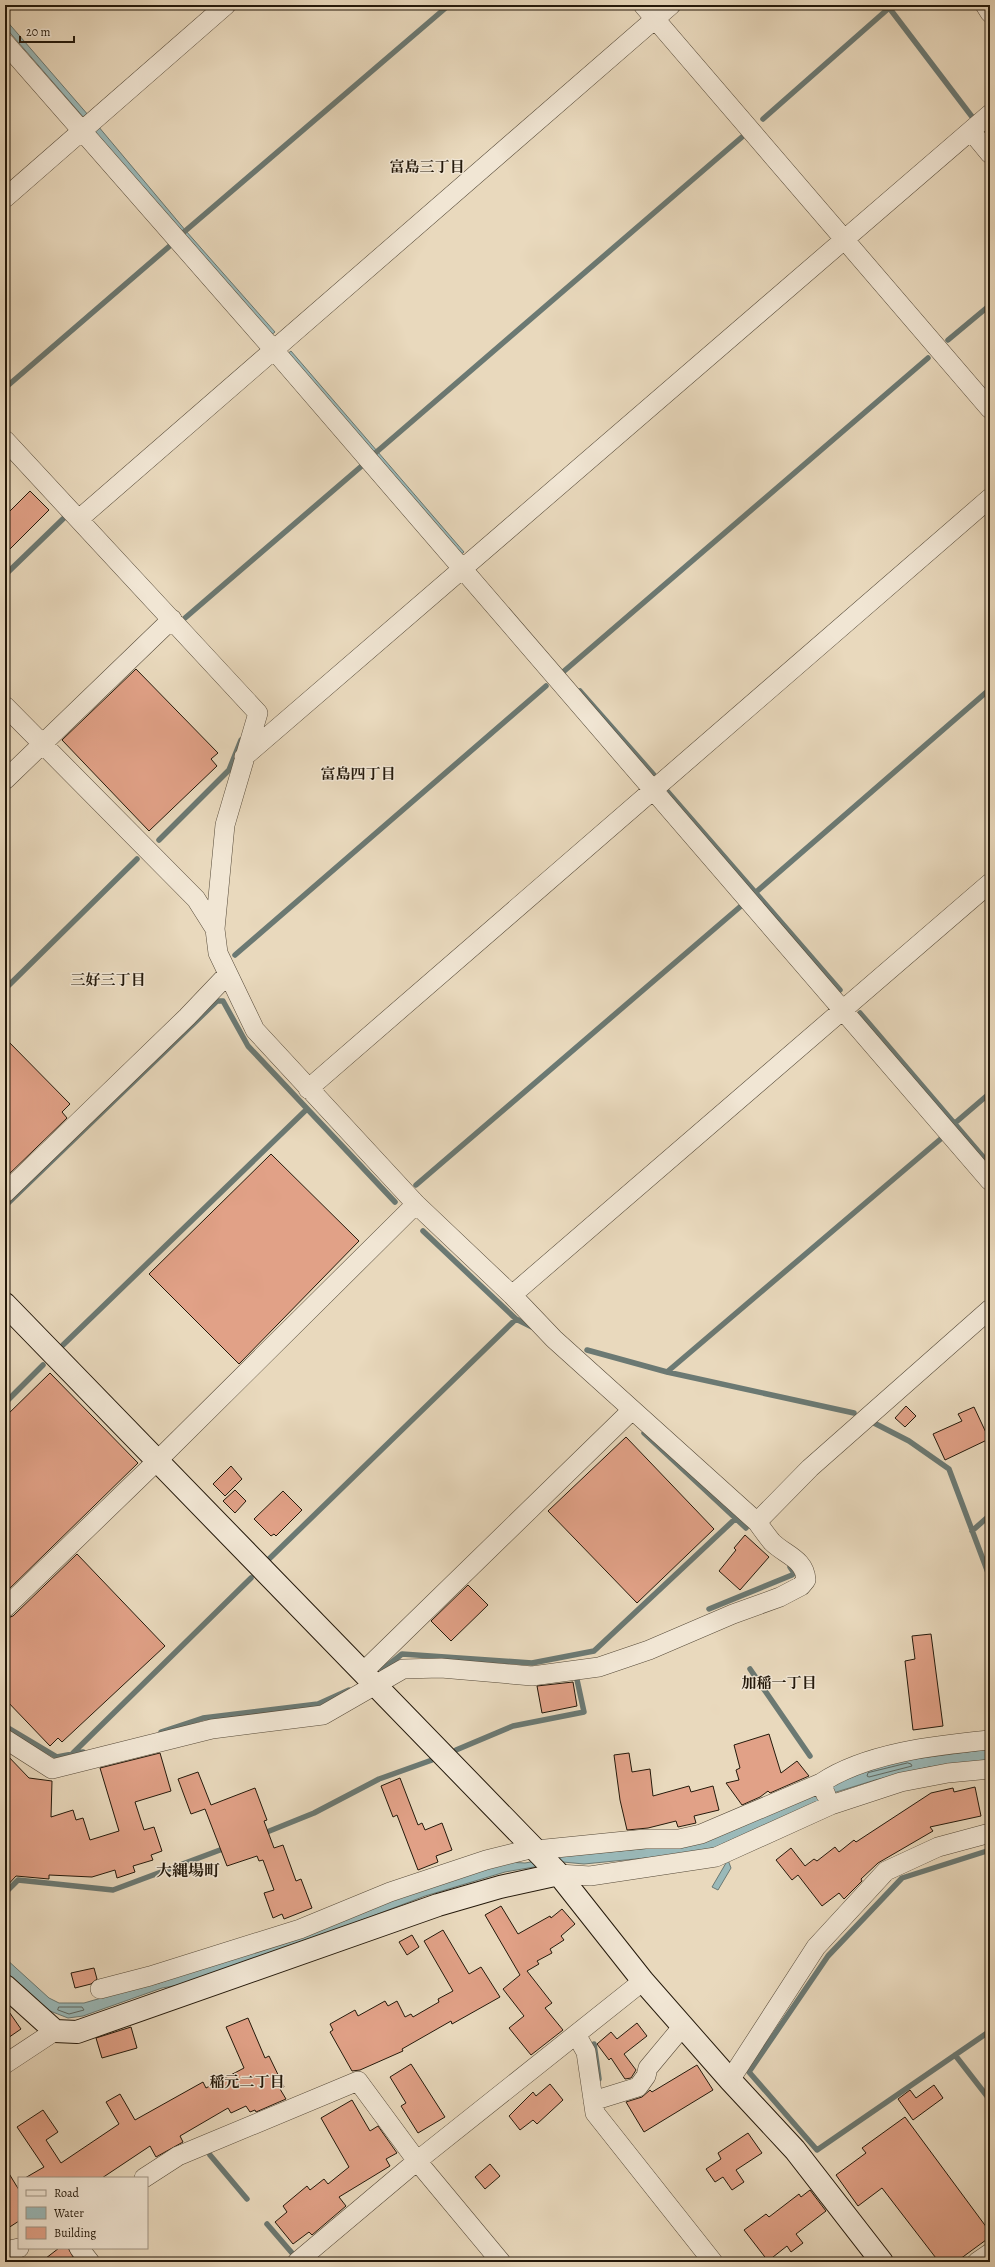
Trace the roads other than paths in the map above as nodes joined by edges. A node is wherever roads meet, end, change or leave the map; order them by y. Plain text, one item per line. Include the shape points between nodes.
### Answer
1 (226, 5) edge
2 (671, 5) edge
3 (985, 5) edge
4 (649, 12) edge
5 (990, 13) edge
6 (5, 43) edge
7 (990, 114) edge
8 (82, 130) junction
9 (971, 130) junction
10 (990, 154) edge
11 (5, 198) edge
12 (844, 240) junction
13 (273, 349) junction
14 (990, 409) edge
15 (5, 440) edge
16 (990, 498) edge
17 (79, 519) junction
18 (463, 569) junction
19 (172, 619) junction
20 (5, 706) edge
21 (42, 744) junction
22 (244, 757) junction
23 (5, 780) edge
24 (653, 790) junction
25 (990, 884) edge
26 (214, 928) junction
27 (227, 975) junction
28 (843, 1010) junction
29 (308, 1089) junction
30 (990, 1181) edge
31 (5, 1193) edge
32 (416, 1204) junction
33 (512, 1295) junction
34 (5, 1304) edge
35 (990, 1309) edge
36 (631, 1411) junction
37 (157, 1462) junction
38 (757, 1522) junction
39 (5, 1608) edge
40 (369, 1679) junction
41 (5, 1739) edge
42 (990, 1740) edge
43 (990, 1769) edge
44 (825, 1794) junction
45 (990, 1833) edge
46 (536, 1850) junction
47 (558, 1873) junction
48 (644, 1981) junction
49 (5, 1986) edge
50 (100, 1989) dead end
51 (683, 2026) junction
52 (55, 2031) junction
53 (577, 2036) junction
54 (5, 2064) edge
55 (730, 2080) junction
56 (594, 2101) junction
57 (417, 2161) junction
58 (146, 2177) edge
59 (18, 2248) edge
60 (80, 2249) edge
61 (5, 2251) edge
62 (990, 2253) edge
63 (90, 2262) edge
64 (297, 2262) edge
65 (501, 2262) edge
66 (713, 2262) edge
67 (882, 2262) edge
68 (977, 2262) edge

1 - 8 street
2 - 4 street
3 - 5 street
4 - 12 street
4 - 13 street
6 - 8 street
7 - 9 street
8 - 11 street
8 - 13 street
9 - 10 street
9 - 12 street
12 - 14 street
12 - 18 street
13 - 17 street
13 - 18 street
15 - 17 street
16 - 24 street
17 - 19 street
18 - 22 street
18 - 24 street
19 - 21 street
19 - 22 street via 258,713
20 - 21 street
21 - 23 street
21 - 26 street via 196,900
22 - 26 street via 225,825
24 - 28 street
24 - 29 street
25 - 28 street
26 - 27 street via 218,953
27 - 29 street via 255,1030
27 - 31 street
28 - 30 street
28 - 33 street
29 - 32 street
32 - 33 street
32 - 37 street
33 - 36 street via 554,1340
34 - 37 street
35 - 38 street via 810,1468
36 - 38 street
36 - 40 street
37 - 39 street
37 - 40 street
38 - 40 street via 773,1543 792,1555 805,1571 806,1580 780,1598 599,1667 532,1676 441,1668 403,1669
40 - 41 street via 323,1715 212,1729 52,1769
40 - 46 street
42 - 44 street via 947,1744 876,1759 831,1777
43 - 44 street via 948,1773
44 - 46 street via 680,1839 645,1839
44 - 47 street via 722,1854 590,1876
45 - 55 street via 938,1847 886,1871 816,1947
46 - 47 street
46 - 50 street via 486,1860 390,1892 300,1928 150,1976
47 - 48 street
47 - 52 street via 438,1905 77,2032
48 - 51 street
48 - 53 street
49 - 52 street
51 - 55 street
51 - 56 street via 648,2068 638,2087
52 - 54 street
53 - 56 street via 586,2052
53 - 57 street
55 - 67 street via 795,2150
56 - 66 street via 595,2113
57 - 58 street via 358,2081 178,2156
57 - 64 street
57 - 65 street
59 - 61 street
60 - 63 street
62 - 68 street

